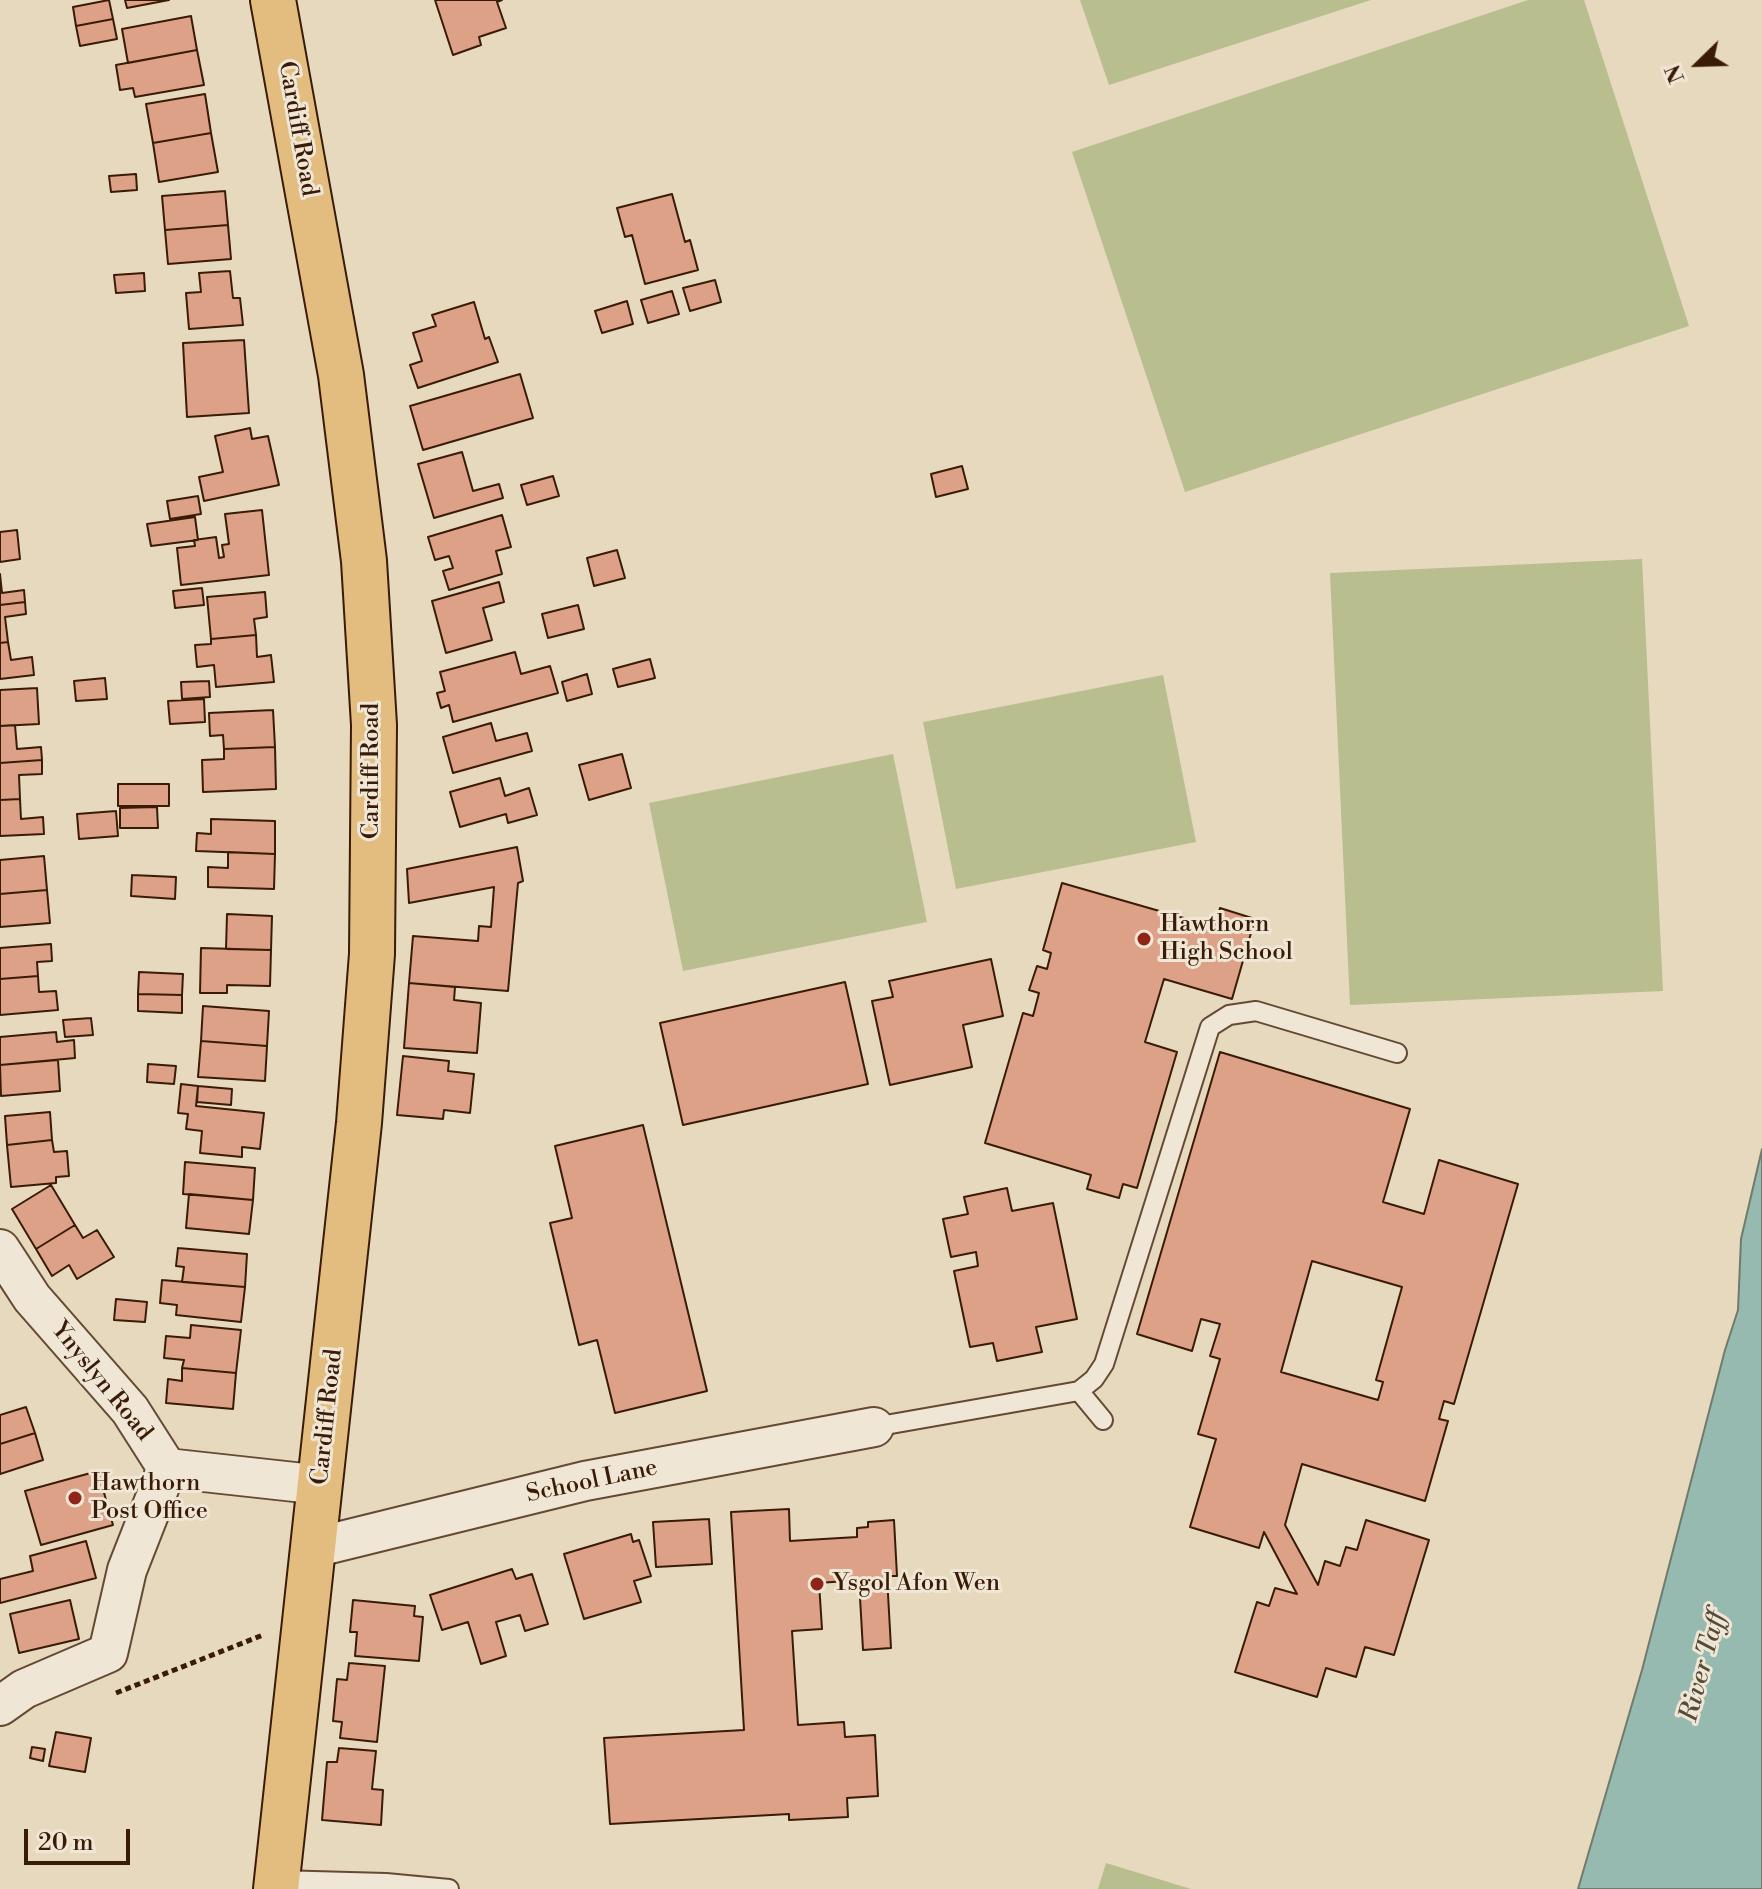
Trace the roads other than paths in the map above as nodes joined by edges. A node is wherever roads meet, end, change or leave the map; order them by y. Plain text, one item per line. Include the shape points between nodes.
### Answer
1 (273, 0) edge
2 (1397, 1053) dead end
3 (0, 1249) edge
4 (1079, 1391) junction
5 (1103, 1420) dead end
6 (874, 1427) joint
7 (167, 1468) junction
8 (322, 1485) junction
9 (313, 1548) junction
10 (0, 1706) edge
11 (277, 1885) edge
12 (449, 1889) edge

1 - 8 main road, Cardiff Road via 341,375 364,561 374,725 371,969
2 - 4 lane via 1256,1011 1229,1015 1210,1027 1104,1364
3 - 7 street, Ynyslyn Road via 32,1298 130,1410
4 - 5 lane
4 - 6 lane
6 - 9 street, School Lane via 585,1481
7 - 8 street, Ynyslyn Road
7 - 10 street via 127,1570 108,1653 24,1689
8 - 9 main road, Cardiff Road
9 - 11 main road, Cardiff Road
11 - 12 lane via 386,1883

